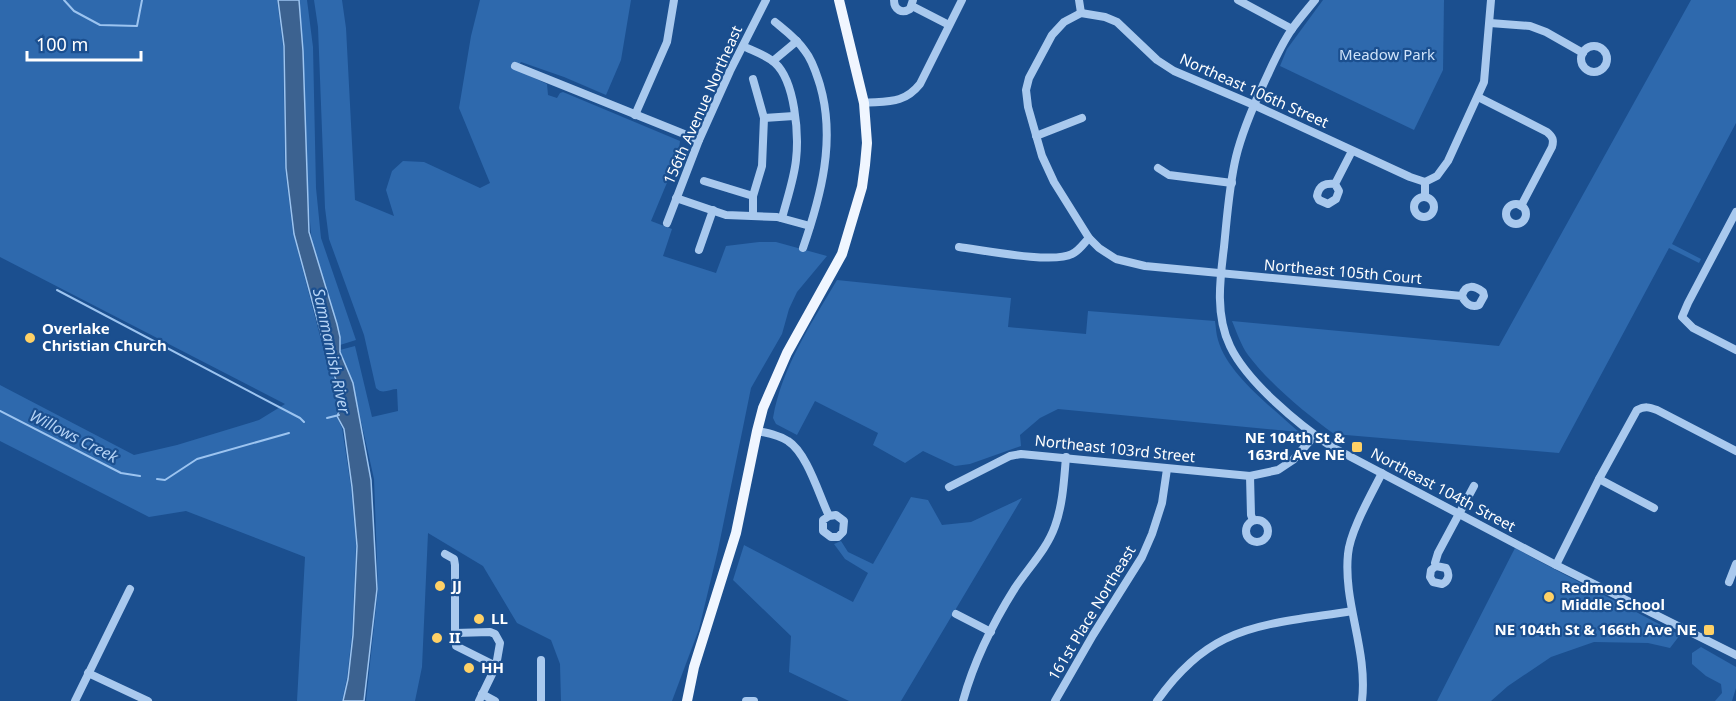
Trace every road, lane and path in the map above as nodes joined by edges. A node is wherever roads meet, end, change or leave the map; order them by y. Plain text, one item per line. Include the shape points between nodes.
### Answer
1 (674, 0) edge
2 (766, 0) edge
3 (839, 0) edge
4 (894, 0) edge
5 (962, 0) edge
6 (1079, 0) edge
7 (1238, 0) edge
8 (1315, 0) edge
9 (1491, 0) edge
10 (913, 3) edge
11 (1081, 13) junction
12 (775, 22) dead end
13 (1490, 23) junction
14 (949, 25) junction
15 (1292, 29) junction
16 (797, 41) junction
17 (743, 46) junction
18 (1583, 53) dead end
19 (773, 61) junction
20 (515, 66) dead end
21 (753, 79) dead end
22 (1478, 97) junction
23 (864, 103) junction
24 (1254, 105) junction
25 (635, 115) junction
26 (794, 116) junction
27 (764, 118) junction
28 (1083, 118) dead end
29 (1036, 136) junction
30 (699, 140) junction
31 (1352, 151) junction
32 (1158, 168) dead end
33 (704, 181) dead end
34 (1425, 182) junction
35 (1232, 183) junction
36 (1335, 184) dead end
37 (753, 196) junction
38 (1425, 196) dead end
39 (676, 198) junction
40 (1521, 206) dead end
41 (713, 210) junction
42 (1736, 212) edge
43 (753, 216) junction
44 (782, 218) junction
45 (667, 223) dead end
46 (810, 226) junction
47 (1089, 238) junction
48 (959, 247) dead end
49 (803, 248) dead end
50 (699, 250) dead end
51 (1221, 274) junction
52 (1462, 296) dead end
53 (1736, 350) edge
54 (757, 431) junction
55 (1315, 435) junction
56 (1736, 451) edge
57 (1066, 457) junction
58 (1167, 469) junction
59 (1382, 473) junction
60 (1250, 476) junction
61 (1599, 479) junction
62 (1474, 486) dead end
63 (949, 487) dead end
64 (1654, 508) dead end
65 (1459, 514) junction
66 (829, 516) dead end
67 (1253, 520) dead end
68 (445, 554) dead end
69 (1736, 564) edge
70 (1556, 565) junction
71 (1436, 566) dead end
72 (1729, 582) dead end
73 (130, 589) dead end
74 (1352, 610) junction
75 (956, 614) dead end
76 (991, 632) junction
77 (455, 633) junction
78 (1736, 655) edge
79 (541, 660) dead end
80 (496, 666) junction
81 (88, 673) junction
82 (481, 698) edge
83 (75, 701) edge
84 (148, 701) edge
85 (495, 701) edge
86 (541, 701) edge
87 (687, 701) edge
88 (746, 701) edge
89 (754, 701) edge
90 (963, 701) edge
91 (1055, 701) edge
92 (1157, 701) edge
93 (1362, 701) edge

1 - 25 street via 667,42
2 - 17 street, 156th Avenue Northeast
3 - 23 main road
4 - 10 street via 901,11 907,11
5 - 14 street
6 - 11 street
7 - 15 street
8 - 15 street, Northeast 104th Street
9 - 13 street
10 - 14 street
11 - 24 street, Northeast 106th Street via 1117,22 1165,66
11 - 29 street, Northeast 105th Court via 1064,22 1052,35 1029,78 1028,107
12 - 16 street
13 - 18 street via 1530,26
13 - 22 street via 1484,82
14 - 23 street via 920,84 907,97
15 - 24 street, Northeast 104th Street
16 - 19 street
16 - 46 street via 814,64 826,122 826,160
17 - 19 street
17 - 30 street, 156th Avenue Northeast
19 - 26 street via 787,81
20 - 25 street
21 - 27 street
22 - 34 street via 1448,160 1437,176
22 - 40 street via 1552,136 1552,147
23 - 54 main road via 866,165 842,254 778,372
24 - 31 street, Northeast 106th Street
24 - 35 street, Northeast 104th Street via 1239,144
25 - 30 street
26 - 27 street
26 - 44 street via 796,159
27 - 37 street via 762,166
28 - 29 street
29 - 47 street, Northeast 105th Court via 1054,182
30 - 39 street, 156th Avenue Northeast
31 - 34 street, Northeast 106th Street
31 - 36 street
32 - 35 street via 1169,174
33 - 37 street
34 - 38 street
35 - 51 street, Northeast 104th Street
37 - 43 street
39 - 41 street
39 - 45 street, 156th Avenue Northeast
41 - 43 street via 726,215
41 - 50 street
42 - 53 street via 1682,317 1693,328
43 - 44 street
44 - 46 street
46 - 49 street
47 - 48 street via 1073,254 1061,258
47 - 51 street, Northeast 105th Court via 1116,259
51 - 52 street, Northeast 105th Court
51 - 55 street, Northeast 104th Street via 1220,308 1230,346 1257,383
54 - 66 street via 788,441 801,452
54 - 87 main road via 736,533
55 - 59 street, Northeast 104th Street
55 - 60 street, Northeast 103rd Street via 1293,460 1278,470
56 - 61 street via 1657,410 1643,407 1633,416
57 - 58 street, Northeast 103rd Street
57 - 63 street, Northeast 103rd Street via 1010,456
57 - 76 street via 1062,503 1054,528
58 - 60 street, Northeast 103rd Street
58 - 91 street, 161st Place Northeast via 1162,503 1142,557
59 - 65 street, Northeast 104th Street
59 - 74 street via 1348,553
60 - 67 street
61 - 64 street
61 - 70 street
62 - 65 street
65 - 70 street, Northeast 104th Street
65 - 71 street via 1438,553
68 - 77 street via 455,565
69 - 72 street
70 - 78 street, Northeast 104th Street
73 - 81 street
74 - 92 street via 1267,625 1224,639 1188,666
74 - 93 street via 1361,654
75 - 76 street
76 - 90 street
77 - 80 street via 456,646
77 - 80 street via 495,634 501,643
79 - 86 street
80 - 82 street
81 - 83 street
81 - 84 street
82 - 85 street
88 - 89 street

